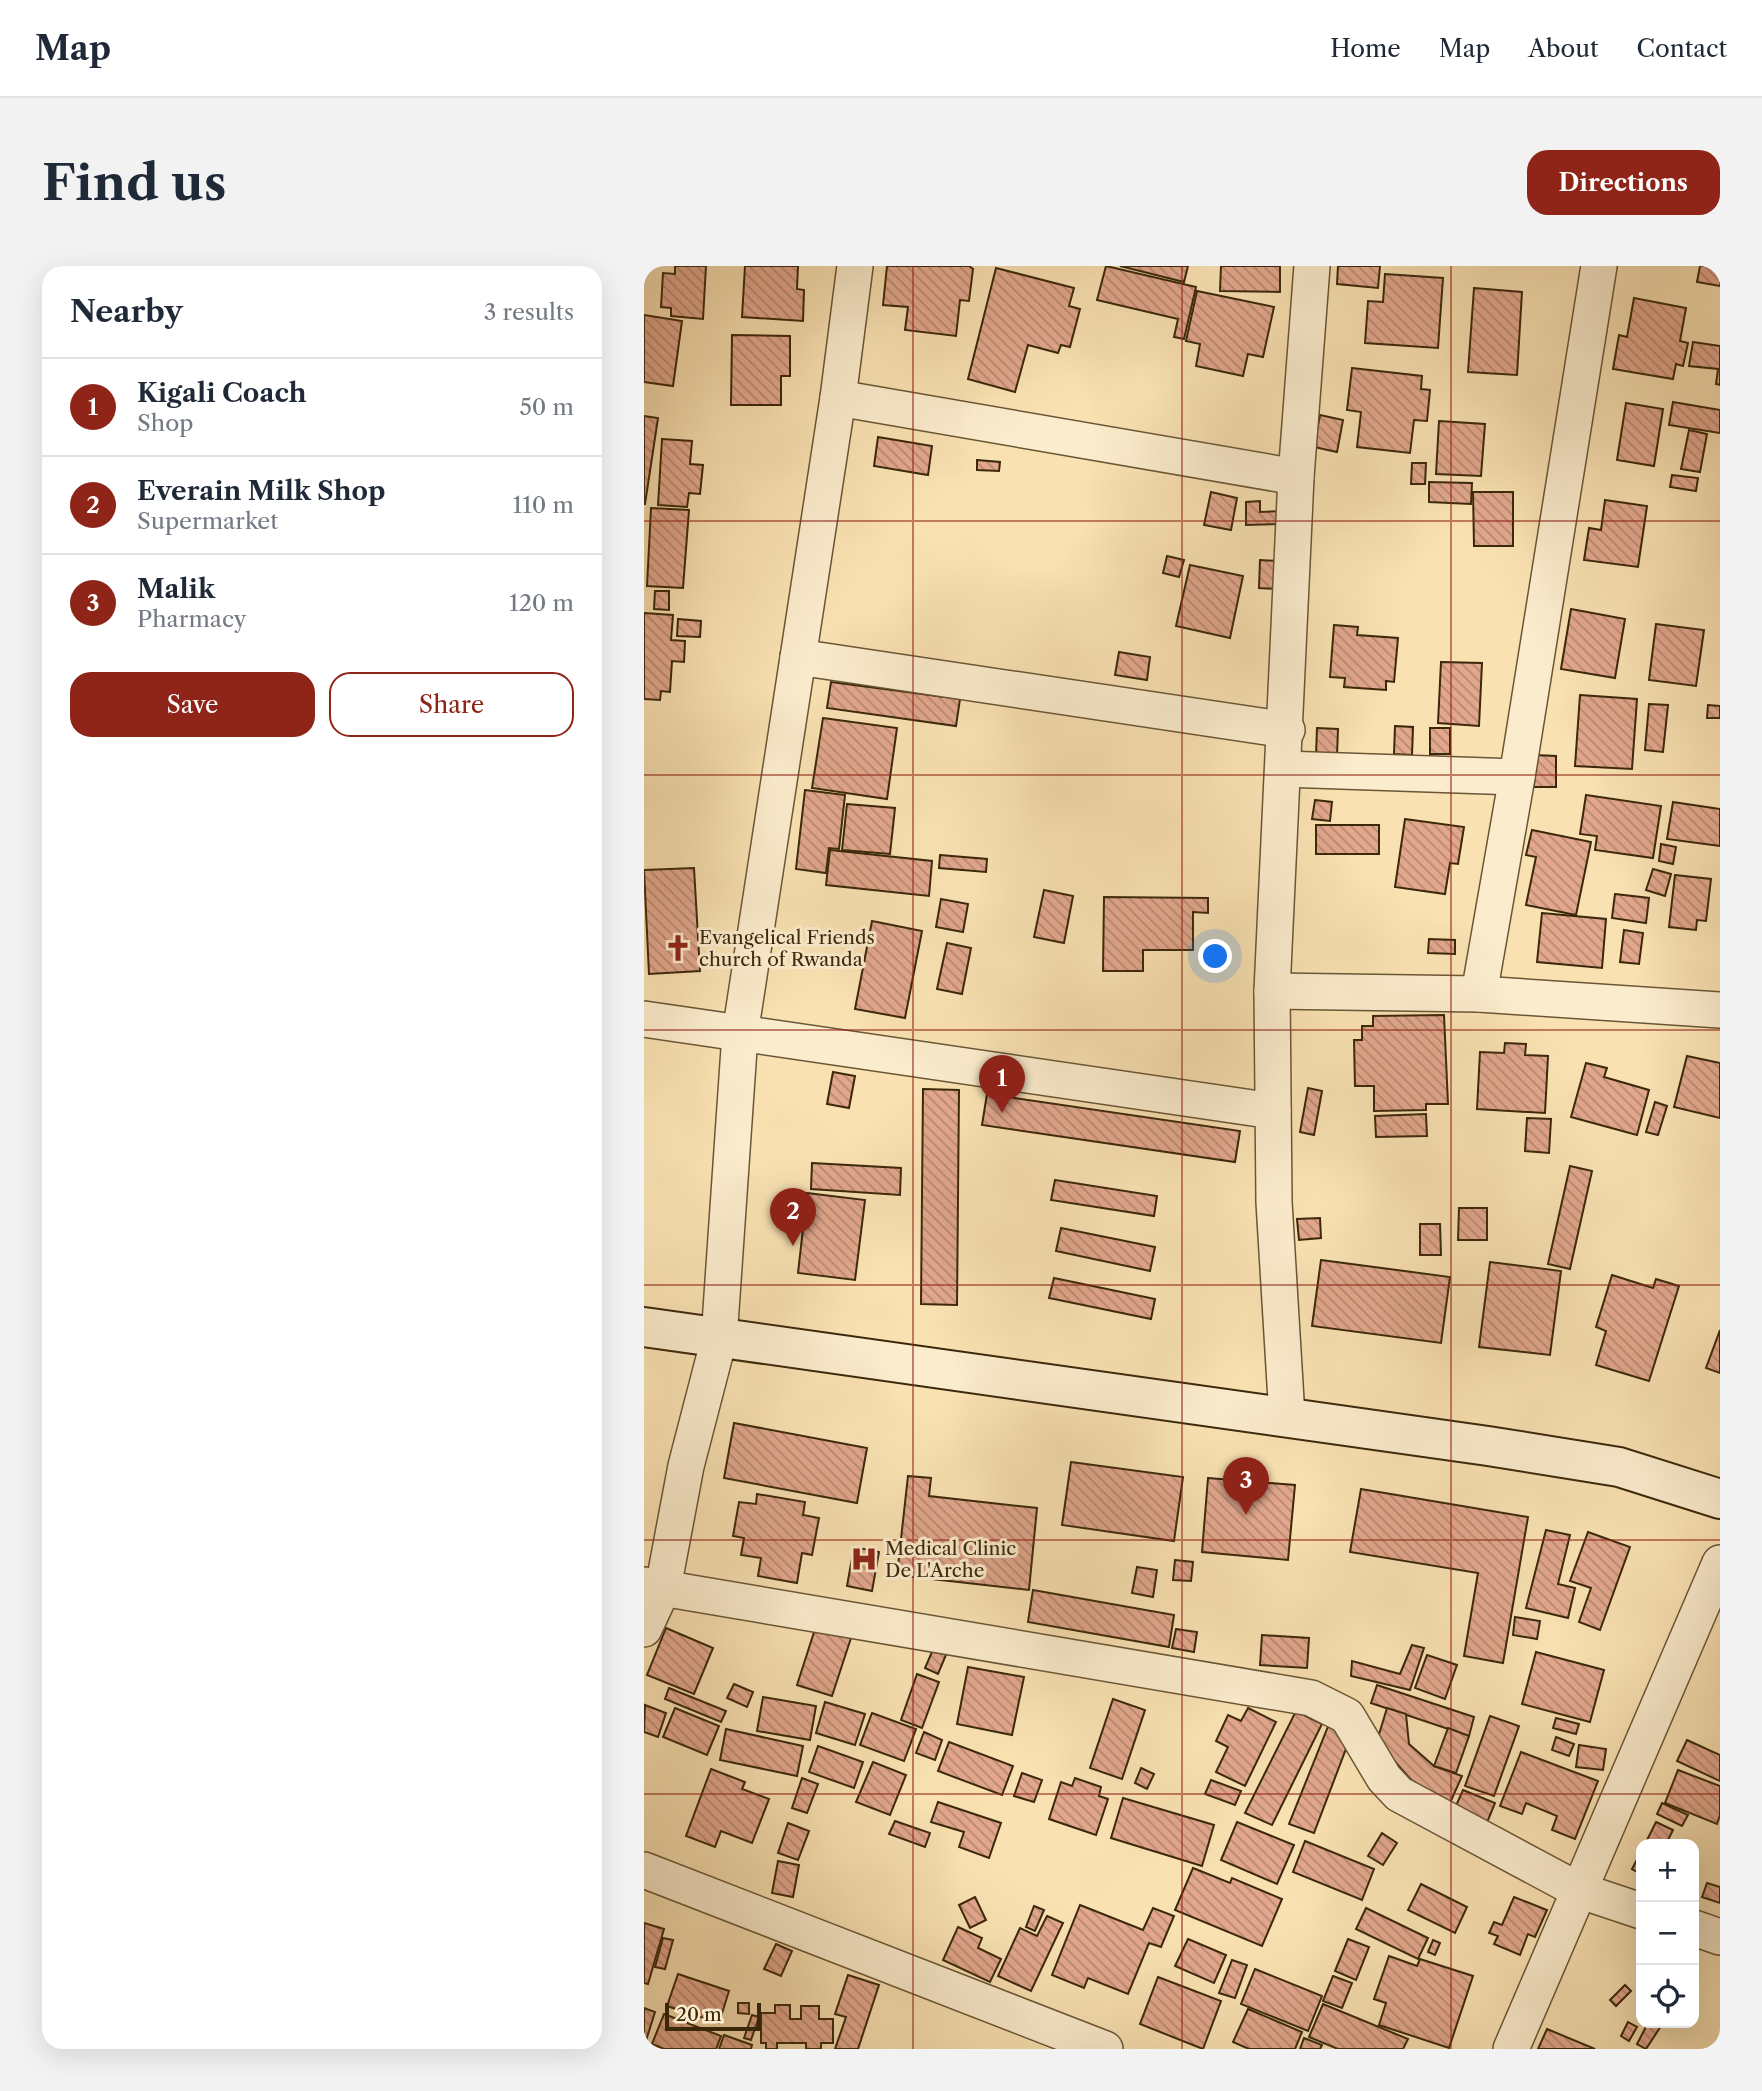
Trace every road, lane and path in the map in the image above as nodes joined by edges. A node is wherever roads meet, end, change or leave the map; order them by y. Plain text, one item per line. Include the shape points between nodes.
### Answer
1 (855, 266) edge
2 (1312, 266) edge
3 (1599, 266) edge
4 (838, 398) junction
5 (1296, 477) junction
6 (798, 657) junction
7 (1287, 730) junction
8 (1283, 769) junction
9 (1517, 777) junction
10 (1272, 991) junction
11 (1479, 993) junction
12 (1720, 1010) edge
13 (644, 1019) edge
14 (740, 1034) junction
15 (1273, 1111) junction
16 (644, 1328) edge
17 (719, 1339) junction
18 (1287, 1417) junction
19 (1720, 1499) edge
20 (1720, 1563) edge
21 (653, 1587) edge
22 (644, 1629) edge
23 (644, 1870) edge
24 (1578, 1890) junction
25 (1636, 1909) edge
26 (1699, 1930) edge
27 (1720, 1937) edge
28 (1105, 2049) edge
29 (1511, 2049) edge

1 - 4 street
2 - 5 street
3 - 9 street
4 - 5 street
4 - 6 street
5 - 7 street
6 - 7 street
6 - 14 street
7 - 8 street
8 - 9 street
8 - 10 street
9 - 11 street
10 - 11 street
10 - 15 street
11 - 12 street
13 - 14 street
14 - 15 street
14 - 17 street
15 - 18 street
16 - 17 street
17 - 18 street
17 - 21 street
18 - 19 street via 1619,1467
20 - 24 street
21 - 22 street
21 - 24 street via 1311,1698 1348,1716 1384,1778 1399,1794
23 - 28 street
24 - 25 street
24 - 29 street
26 - 27 street

